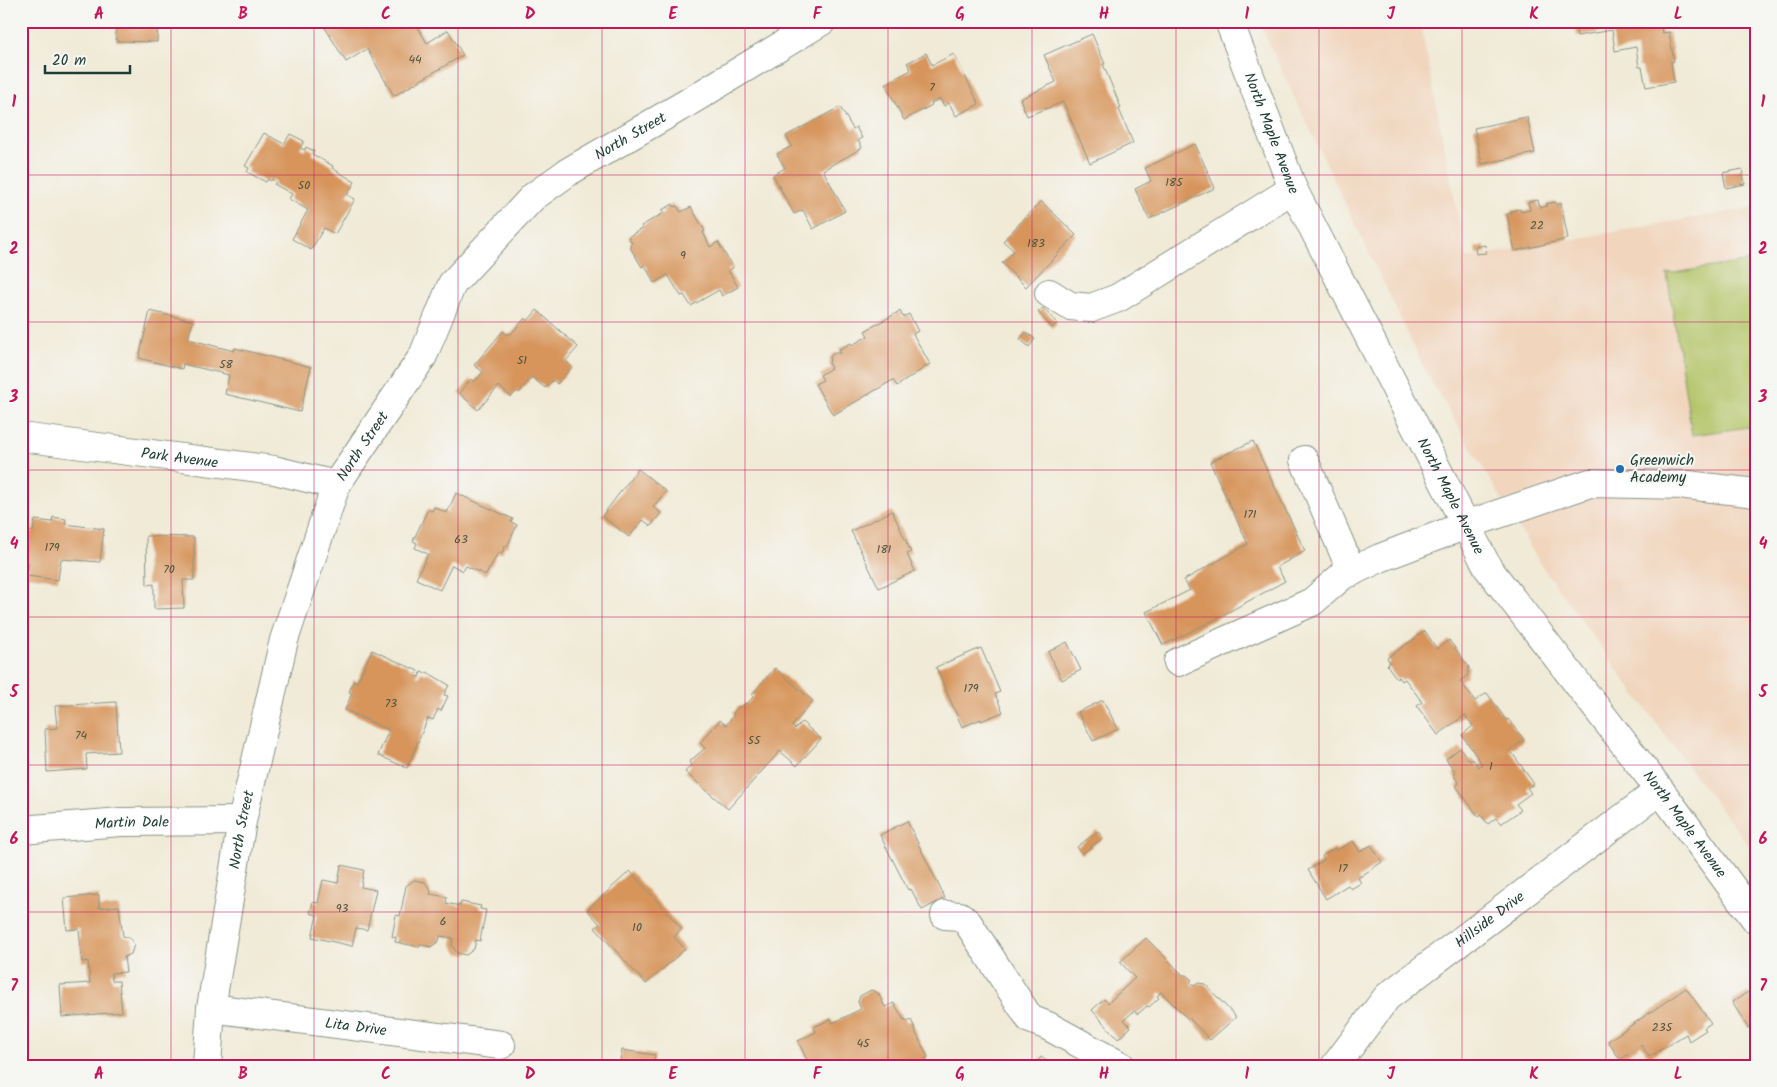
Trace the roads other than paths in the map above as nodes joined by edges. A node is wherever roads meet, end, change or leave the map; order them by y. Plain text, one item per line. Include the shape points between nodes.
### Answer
1 (822, 21) edge
2 (1229, 21) edge
3 (1293, 190) junction
4 (1049, 293) dead end
5 (21, 437) edge
6 (1304, 460) dead end
7 (336, 485) junction
8 (1756, 493) edge
9 (1466, 525) junction
10 (1352, 572) junction
11 (1178, 662) dead end
12 (1660, 790) junction
13 (242, 821) junction
14 (21, 830) edge
15 (945, 915) dead end
16 (1756, 920) edge
17 (211, 1008) junction
18 (500, 1045) dead end
19 (207, 1066) edge
20 (1120, 1066) edge
21 (1335, 1066) edge

1 - 7 street, North Street via 568,172 533,197 452,284 422,356
2 - 3 street, North Maple Avenue
3 - 4 street via 1118,298 1091,308 1070,306
3 - 9 street, North Maple Avenue
5 - 7 street, Park Avenue via 274,470
6 - 10 street
7 - 13 street, North Street via 284,640
8 - 9 street via 1687,485 1590,483
9 - 10 street
9 - 12 street, North Maple Avenue via 1488,568
10 - 11 street via 1342,576 1312,602
12 - 16 street, North Maple Avenue
12 - 21 street, Hillside Drive via 1387,997
13 - 14 street, Martin Dale via 121,822
13 - 17 street, North Street
15 - 20 street via 960,916 968,923 1030,1019
17 - 18 street, Lita Drive
17 - 19 street, North Street

